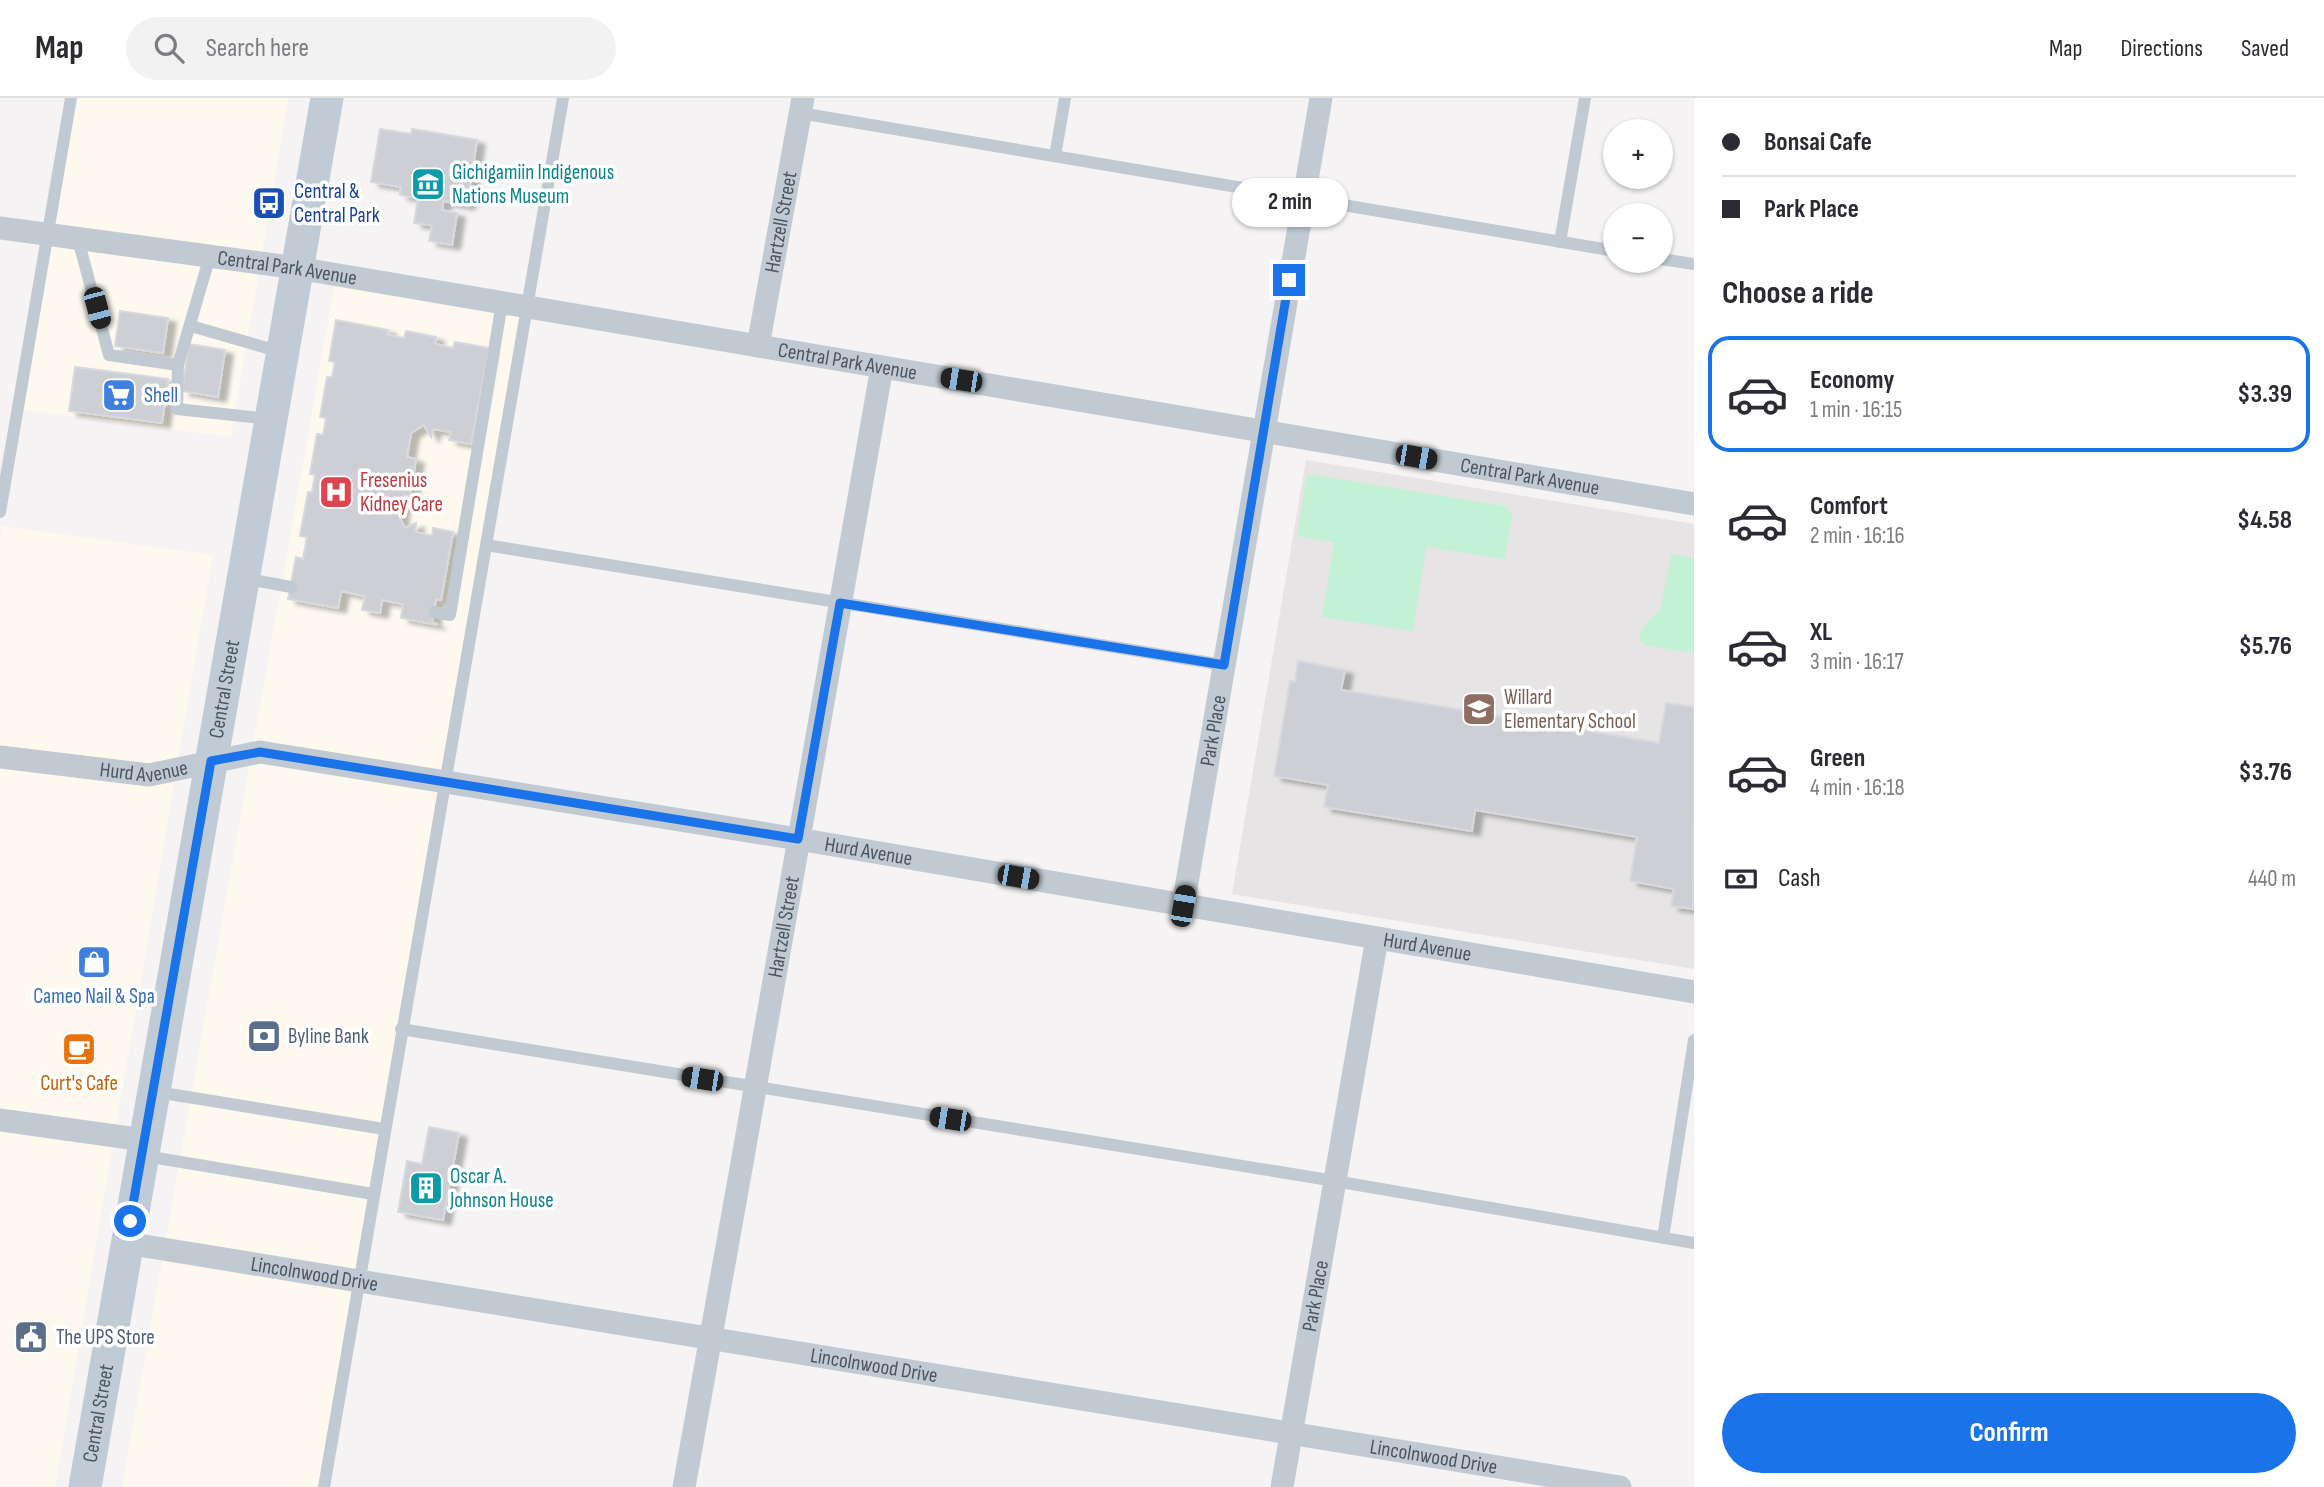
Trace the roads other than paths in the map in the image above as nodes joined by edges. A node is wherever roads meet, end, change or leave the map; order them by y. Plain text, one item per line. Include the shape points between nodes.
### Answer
1 (71, 98) edge
2 (327, 98) edge
3 (563, 98) edge
4 (1065, 98) edge
5 (1321, 98) edge
6 (1585, 98) edge
7 (801, 106) edge
8 (1055, 156) junction
9 (1303, 198) junction
10 (0, 228) edge
11 (48, 235) junction
12 (78, 239) junction
13 (1560, 242) junction
14 (1603, 249) edge
15 (210, 256) junction
16 (1673, 261) edge
17 (1694, 264) edge
18 (297, 268) junction
19 (502, 303) junction
20 (526, 307) junction
21 (191, 326) junction
22 (758, 346) junction
23 (282, 352) junction
24 (178, 365) junction
25 (882, 367) junction
26 (271, 419) junction
27 (1264, 431) junction
28 (2, 492) edge
29 (1694, 504) edge
30 (0, 512) edge
31 (486, 545) junction
32 (242, 578) junction
33 (291, 587) dead end
34 (840, 603) junction
35 (434, 611) dead end
36 (1224, 665) junction
37 (0, 757) edge
38 (211, 761) junction
39 (447, 783) junction
40 (798, 839) junction
41 (1183, 906) junction
42 (1377, 938) junction
43 (1694, 992) edge
44 (401, 1029) junction
45 (1694, 1040) edge
46 (757, 1088) junction
47 (153, 1091) junction
48 (0, 1120) edge
49 (384, 1129) junction
50 (143, 1147) junction
51 (1335, 1181) junction
52 (373, 1194) junction
53 (1664, 1238) junction
54 (126, 1243) junction
55 (1694, 1243) edge
56 (358, 1280) junction
57 (711, 1338) junction
58 (1292, 1433) junction
59 (85, 1487) edge
60 (324, 1487) edge
61 (684, 1487) edge
62 (1282, 1487) edge
63 (1620, 1487) edge

1 - 11 lane
2 - 18 main road, Central Street
3 - 20 lane
4 - 8 lane
5 - 9 street, Park Place
6 - 13 lane
7 - 8 lane
7 - 22 street, Hartzell Street
8 - 9 lane
9 - 13 lane
9 - 27 street, Park Place
10 - 11 street, Central Park Avenue
11 - 12 street, Central Park Avenue
11 - 28 lane
12 - 15 street, Central Park Avenue
12 - 24 lane via 109,355
13 - 14 lane
15 - 18 street, Central Park Avenue
15 - 21 lane
16 - 17 lane
18 - 19 street, Central Park Avenue
18 - 23 main road, Central Street
19 - 20 street, Central Park Avenue
19 - 35 lane via 450,615
20 - 22 street, Central Park Avenue
20 - 31 lane
21 - 23 lane
21 - 24 lane
22 - 25 street, Central Park Avenue
23 - 26 main road, Central Street
24 - 26 lane via 177,408
25 - 27 street, Central Park Avenue
25 - 34 street, Hartzell Street
26 - 32 main road, Central Street
27 - 29 street, Central Park Avenue
27 - 36 street, Park Place
28 - 30 lane
31 - 34 lane
31 - 39 lane
32 - 33 lane
32 - 38 main road, Central Street
34 - 36 lane
34 - 40 street, Hartzell Street
36 - 41 street, Park Place
37 - 38 street, Hurd Avenue via 149,775
38 - 39 street, Hurd Avenue via 260,752
38 - 47 main road, Central Street
39 - 40 street, Hurd Avenue
39 - 44 lane
40 - 41 street, Hurd Avenue
40 - 46 street, Hartzell Street
41 - 42 street, Hurd Avenue
42 - 43 street, Hurd Avenue
42 - 51 street, Park Place
44 - 46 lane
44 - 49 lane
45 - 53 lane
46 - 51 lane
46 - 57 street, Hartzell Street
47 - 49 lane
47 - 50 main road, Central Street
48 - 50 street
49 - 52 lane
50 - 52 lane
50 - 54 main road, Central Street
51 - 53 lane
51 - 58 street, Park Place
52 - 56 lane
53 - 55 lane
54 - 56 street, Lincolnwood Drive
54 - 59 main road, Central Street
56 - 57 street, Lincolnwood Drive
56 - 60 lane
57 - 58 street, Lincolnwood Drive
57 - 61 street, Hartzell Street
58 - 62 street, Park Place
58 - 63 street, Lincolnwood Drive

